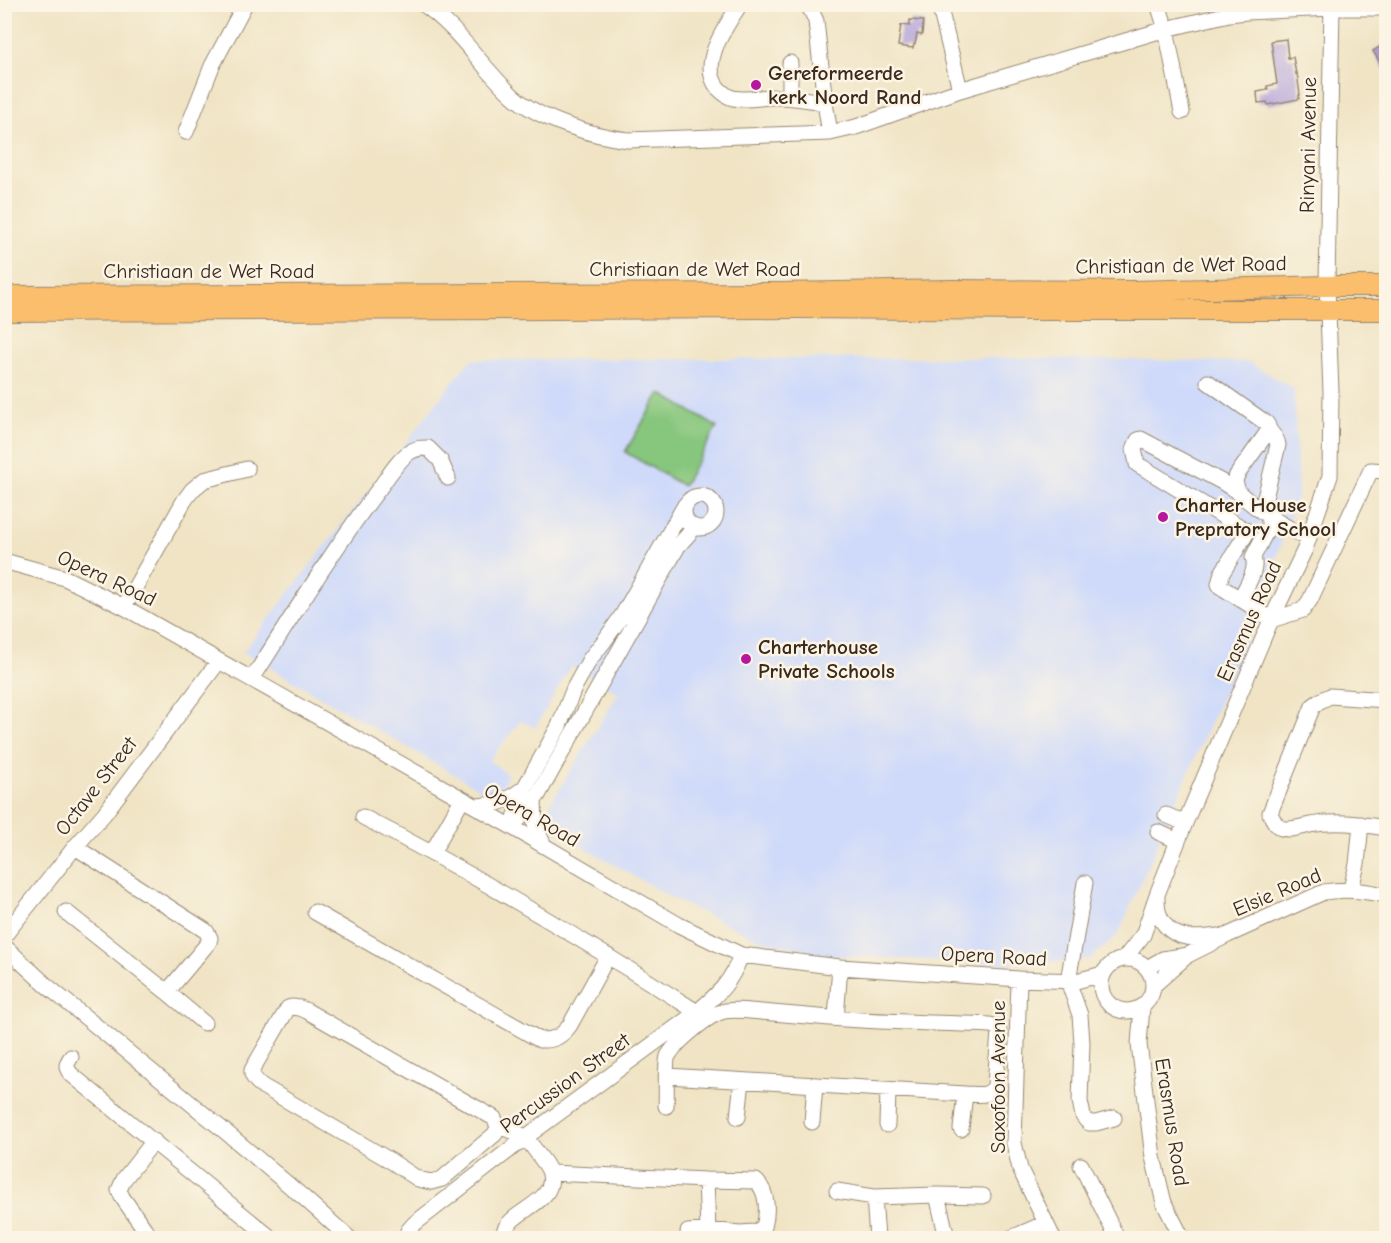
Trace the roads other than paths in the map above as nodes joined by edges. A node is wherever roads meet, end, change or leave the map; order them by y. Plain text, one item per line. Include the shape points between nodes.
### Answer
1 (245, 4) edge
2 (423, 4) edge
3 (740, 4) edge
4 (806, 4) edge
5 (939, 4) edge
6 (1158, 4) edge
7 (1332, 6) edge
8 (1386, 8) edge
9 (1166, 29) junction
10 (790, 63) dead end
11 (960, 90) junction
12 (790, 97) junction
13 (825, 103) junction
14 (1182, 112) dead end
15 (186, 132) dead end
16 (830, 133) junction
17 (1327, 286) junction
18 (1386, 286) edge
19 (4, 296) edge
20 (1386, 310) edge
21 (4, 311) edge
22 (1328, 311) junction
23 (1208, 382) dead end
24 (1269, 430) junction
25 (247, 469) dead end
26 (1386, 471) edge
27 (448, 478) dead end
28 (1238, 492) junction
29 (685, 505) junction
30 (1268, 515) junction
31 (695, 527) junction
32 (1244, 529) junction
33 (1266, 533) junction
34 (1308, 538) junction
35 (1238, 548) junction
36 (1253, 557) junction
37 (4, 561) edge
38 (1240, 599) junction
39 (124, 607) junction
40 (1271, 620) junction
41 (219, 661) junction
42 (252, 679) junction
43 (1386, 700) edge
44 (525, 787) junction
45 (534, 800) junction
46 (468, 802) junction
47 (1166, 814) dead end
48 (363, 817) dead end
49 (1185, 823) junction
50 (1361, 824) junction
51 (512, 827) junction
52 (1386, 828) edge
53 (1158, 832) dead end
54 (1178, 841) junction
55 (544, 846) junction
56 (75, 847) junction
57 (432, 853) junction
58 (1085, 883) dead end
59 (1351, 889) junction
60 (1158, 892) junction
61 (1386, 895) edge
62 (66, 912) dead end
63 (315, 912) dead end
64 (1143, 935) junction
65 (1228, 935) junction
66 (4, 936) edge
67 (4, 946) edge
68 (741, 955) junction
69 (1188, 955) junction
70 (608, 956) junction
71 (1124, 959) junction
72 (1145, 966) junction
73 (840, 967) junction
74 (1103, 974) junction
75 (1018, 980) junction
76 (1072, 981) junction
77 (1153, 986) junction
78 (167, 992) junction
79 (1102, 995) junction
80 (1142, 1007) junction
81 (697, 1011) junction
82 (1121, 1011) junction
83 (836, 1018) junction
84 (204, 1023) dead end
85 (1139, 1044) junction
86 (71, 1057) dead end
87 (667, 1077) junction
88 (742, 1081) junction
89 (815, 1085) junction
90 (888, 1089) junction
91 (965, 1094) junction
92 (666, 1106) dead end
93 (738, 1116) dead end
94 (1114, 1119) dead end
95 (813, 1122) dead end
96 (887, 1125) dead end
97 (505, 1129) junction
98 (961, 1129) dead end
99 (526, 1137) junction
100 (154, 1141) junction
101 (1081, 1165) dead end
102 (550, 1173) junction
103 (706, 1180) junction
104 (837, 1191) dead end
105 (937, 1195) junction
106 (983, 1196) dead end
107 (874, 1197) junction
108 (1046, 1223) junction
109 (708, 1230) junction
110 (688, 1232) dead end
111 (266, 1237) edge
112 (151, 1239) edge
113 (349, 1239) edge
114 (406, 1239) edge
115 (504, 1239) edge
116 (878, 1239) edge
117 (947, 1239) edge
118 (1011, 1239) edge
119 (1053, 1239) edge
120 (1117, 1239) edge
121 (1182, 1239) edge

1 - 15 street via 212,66
2 - 16 street via 448,24 515,98 544,116 574,127 628,140
3 - 12 street via 710,63 713,80 719,90 734,99
4 - 13 street via 816,21
5 - 11 street
6 - 9 street
7 - 8 street
7 - 9 street via 1229,14
7 - 17 street, Rinyani Avenue
9 - 11 street
9 - 14 street
10 - 12 street
11 - 16 street
12 - 13 street
13 - 16 street
17 - 18 main road, Christiaan de Wet Road
17 - 19 main road, Christiaan de Wet Road via 1132,291
17 - 22 street, Rinyani Avenue
20 - 22 main road, Christiaan de Wet Road
21 - 22 main road, Christiaan de Wet Road via 812,308
22 - 34 street, Erasmus Road via 1330,476
23 - 24 street via 1269,425
24 - 28 street via 1237,475
24 - 30 street via 1278,445 1264,502
25 - 39 street via 204,480 192,490
26 - 40 street via 1371,470 1303,610
27 - 42 street via 440,460 428,448 408,453 358,517
28 - 30 street
28 - 32 street
28 - 32 street via 1146,441 1141,439 1135,444 1137,465
29 - 31 street via 687,521
29 - 31 street via 698,495 709,498 716,506 714,521 705,527
29 - 44 street via 623,614 590,659
30 - 33 street
30 - 34 street
31 - 45 street via 678,546
32 - 33 street
32 - 35 street via 1246,534
33 - 36 street
34 - 40 street, Erasmus Road
35 - 36 street
35 - 38 street via 1219,584
36 - 38 street via 1252,575
37 - 39 street, Opera Road via 65,578
38 - 40 street
39 - 41 street, Opera Road
40 - 49 street, Erasmus Road
41 - 42 street, Opera Road
41 - 56 street, Octave Street
42 - 46 street, Opera Road
43 - 50 street via 1330,696 1313,706 1270,813 1281,828 1333,822
44 - 46 street via 513,797 490,806
44 - 51 street
45 - 51 street
45 - 55 street via 535,824
46 - 51 street, Opera Road
46 - 57 street via 447,826
47 - 49 street
48 - 57 street
49 - 54 street, Erasmus Road
50 - 52 street
50 - 59 street
51 - 55 street, Opera Road
53 - 54 street
54 - 60 street, Erasmus Road
55 - 68 street, Opera Road via 679,925
56 - 66 street, Octave Street
56 - 78 street via 209,935 208,942
57 - 70 street
58 - 76 street
59 - 61 street, Elsie Road
59 - 65 street, Elsie Road via 1324,892
60 - 64 street, Erasmus Road
60 - 65 street via 1160,918 1172,932 1193,938
62 - 78 street
63 - 70 street via 540,1040 549,1041 564,1034
64 - 71 street, Erasmus Road
64 - 72 street, Erasmus Road
65 - 69 street, Elsie Road
67 - 113 street
68 - 73 street, Opera Road
68 - 81 street, Percussion Street via 730,981
69 - 72 street, Elsie Road
69 - 77 street, Elsie Road
70 - 81 street
71 - 72 street
71 - 74 street via 1115,961
72 - 77 street
73 - 75 street, Opera Road
73 - 83 street
74 - 76 street, Opera Road
74 - 79 street
75 - 76 street, Opera Road
75 - 108 street, Saxofoon Avenue via 1014,1143 1020,1169
76 - 79 street, Opera Road
76 - 94 street via 1080,1015 1083,1116 1096,1123
77 - 80 street via 1153,993
78 - 84 street
79 - 82 street
80 - 82 street
80 - 85 street, Erasmus Road
81 - 99 street, Percussion Street
82 - 85 street, Erasmus Road
83 - 87 street via 725,1011 703,1022 676,1045 666,1061
83 - 91 street via 996,1027 999,1031 995,1086 988,1094
85 - 121 street, Erasmus Road via 1153,1157 1164,1203
86 - 100 street via 68,1071
87 - 88 street
87 - 92 street
88 - 89 street
88 - 93 street
89 - 90 street
89 - 95 street
90 - 91 street
90 - 96 street
91 - 98 street
97 - 97 street via 494,1118 300,1008 288,1008 251,1073 262,1086 418,1179 431,1182 442,1179
97 - 99 street
99 - 102 street
99 - 114 street, Percussion Street via 414,1224
100 - 111 street
100 - 112 street via 119,1190
101 - 120 street
102 - 103 street
102 - 115 street via 550,1182 540,1200 505,1229
103 - 109 street
103 - 109 street via 756,1181 765,1195 764,1227 740,1233
104 - 107 street
105 - 106 street
105 - 107 street
105 - 117 street
107 - 116 street
108 - 118 street
108 - 119 street, Saxofoon Avenue
109 - 110 street

